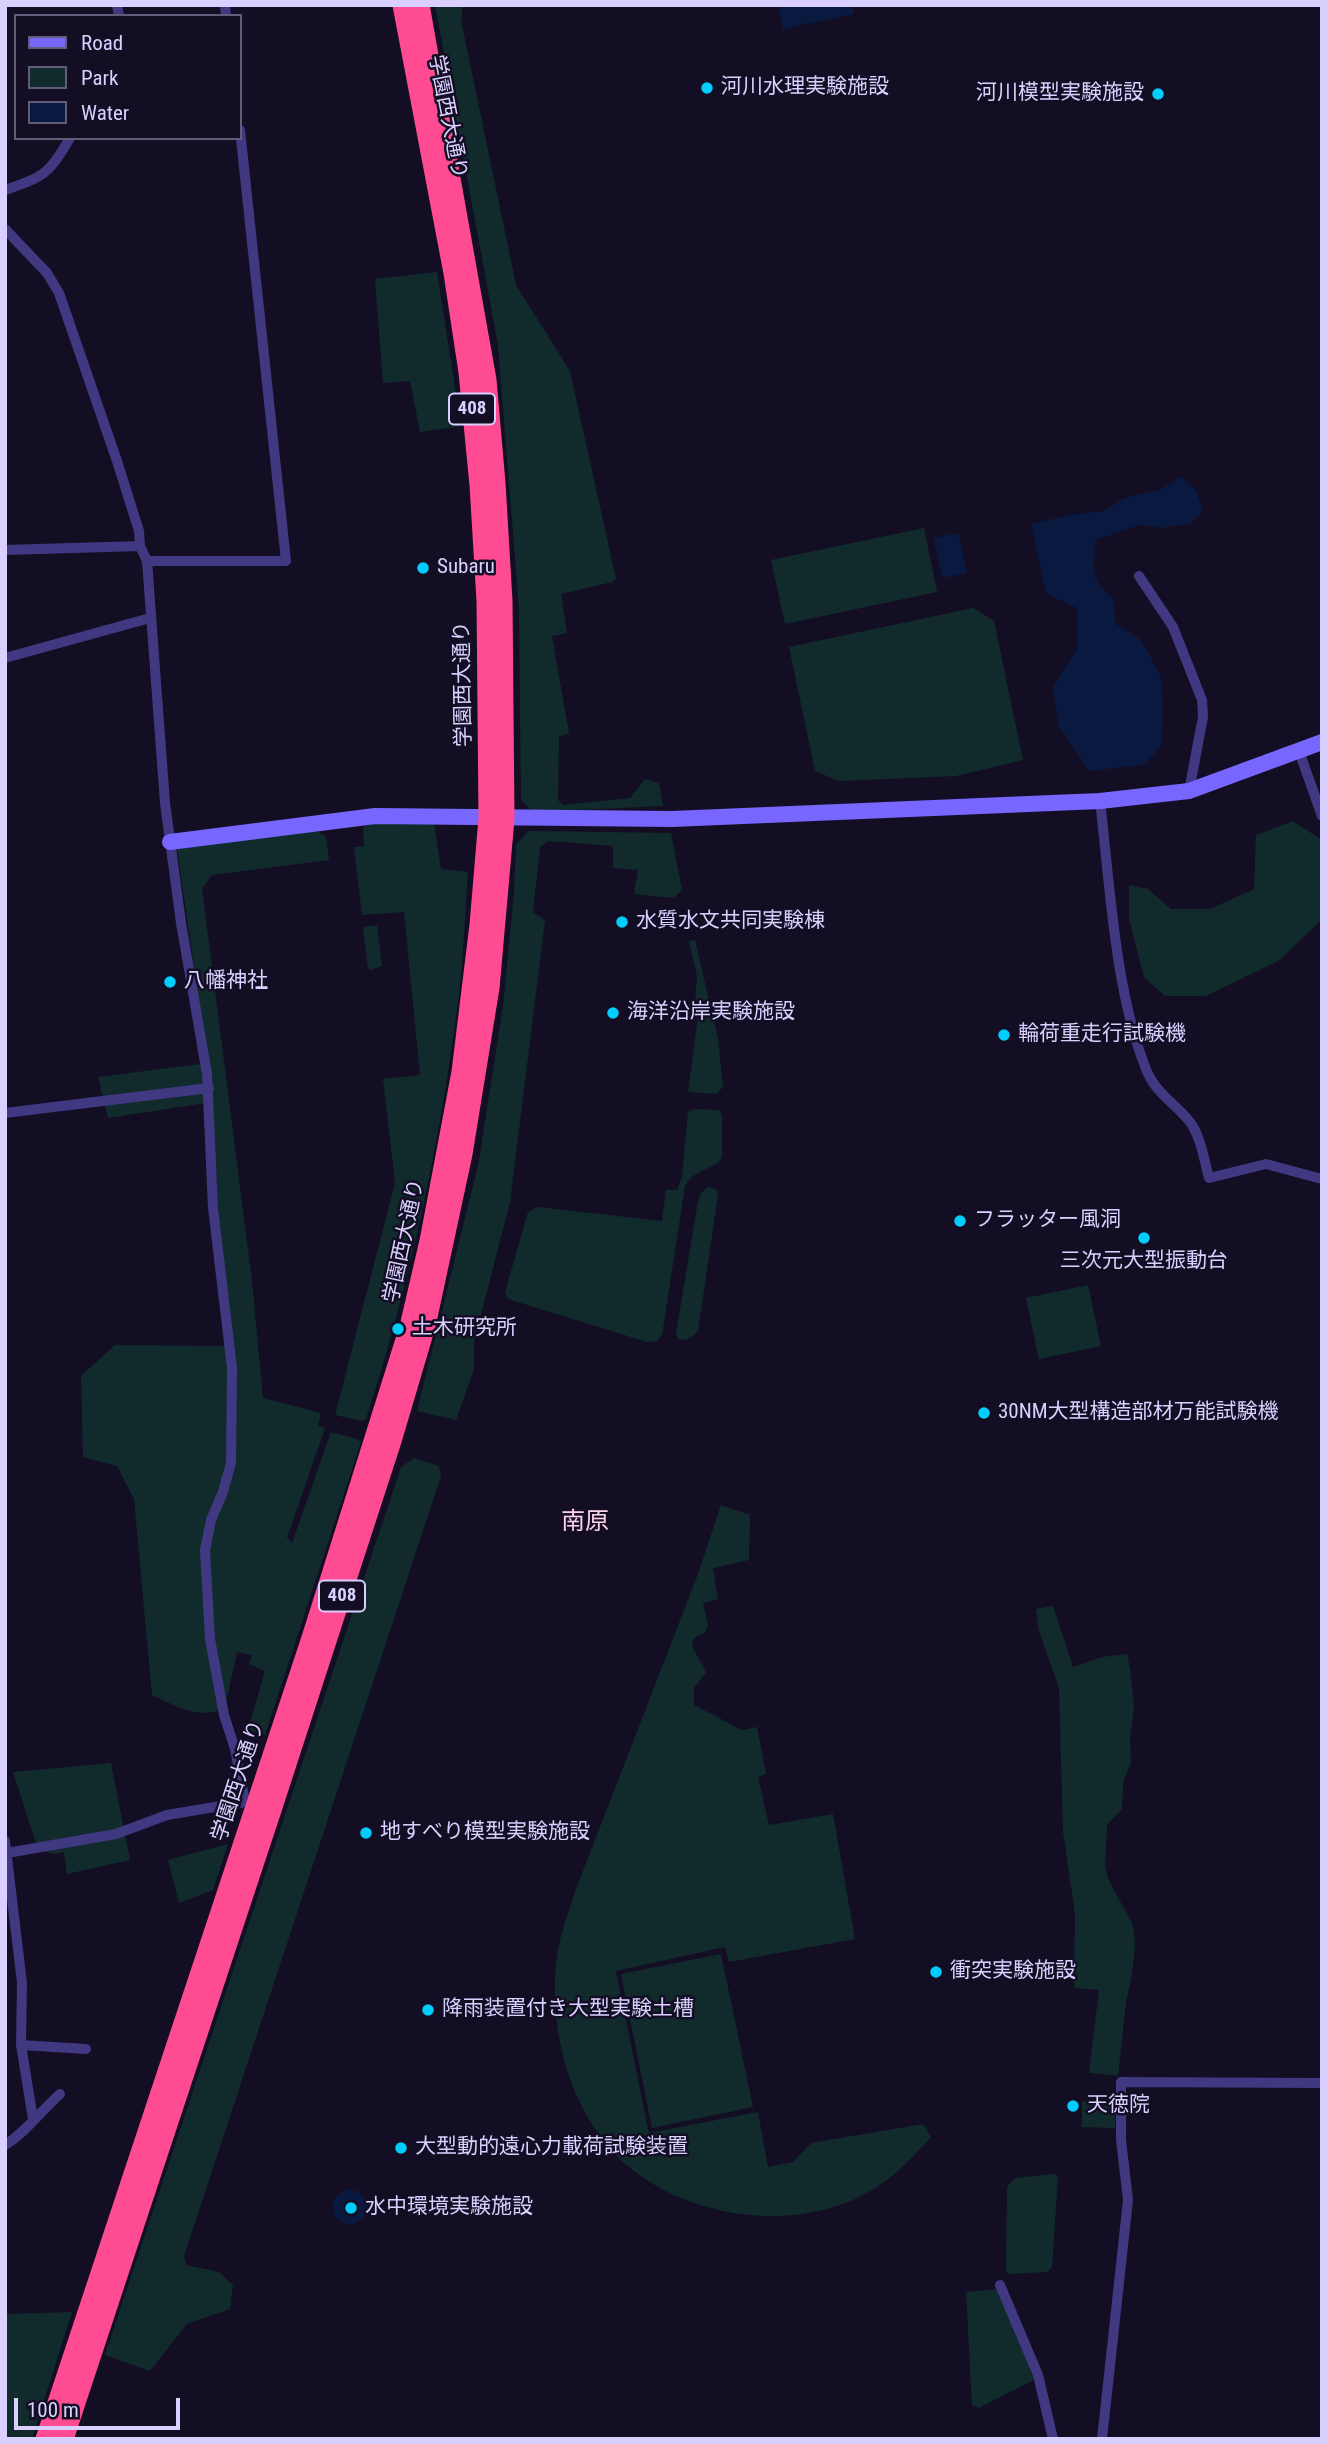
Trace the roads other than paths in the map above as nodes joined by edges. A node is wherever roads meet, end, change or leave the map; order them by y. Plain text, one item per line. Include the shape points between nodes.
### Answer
1 (402, 5) edge
2 (420, 5) edge
3 (69, 140) edge
4 (241, 140) edge
5 (5, 190) edge
6 (5, 229) edge
7 (488, 484) junction
8 (140, 545) junction
9 (5, 550) edge
10 (147, 561) junction
11 (1139, 576) dead end
12 (150, 618) junction
13 (5, 658) edge
14 (1322, 742) edge
15 (1299, 751) junction
16 (1189, 792) junction
17 (1100, 802) junction
18 (1322, 817) edge
19 (496, 818) junction
20 (170, 842) junction
21 (209, 1088) junction
22 (5, 1113) edge
23 (1322, 1179) edge
24 (250, 1804) junction
25 (6, 1847) edge
26 (21, 2045) junction
27 (86, 2049) dead end
28 (1322, 2083) edge
29 (60, 2094) dead end
30 (33, 2119) junction
31 (5, 2145) edge
32 (1000, 2285) dead end
33 (45, 2439) edge
34 (64, 2439) edge
35 (1053, 2439) edge
36 (1102, 2439) edge

1 - 7 highway, 学園西大通り / 408
2 - 7 highway, 学園西大通り / 408 via 487,380
3 - 5 street via 41,178
4 - 10 street via 286,561
6 - 8 street via 47,273 59,293 117,461
7 - 19 highway, 学園西大通り / 408 via 503,601
8 - 9 street
8 - 10 street
10 - 12 street
11 - 16 street via 1173,627 1202,700
12 - 13 street
12 - 20 street
14 - 15 street
15 - 16 street
15 - 18 street
16 - 17 street
17 - 19 street via 672,819
17 - 23 street via 1123,984 1140,1055 1154,1085 1191,1123 1209,1178 1266,1164
19 - 20 street via 375,816
19 - 24 highway, 学園西大通り / 408 via 461,1072 405,1339 311,1638
19 - 34 highway, 学園西大通り / 408 via 490,988 463,1154 426,1326 278,1794
20 - 21 street
21 - 22 street
21 - 24 street via 213,1208 232,1368 232,1447 228,1478 209,1528 205,1565 210,1639 223,1715
24 - 25 street via 187,1810 116,1834
24 - 33 highway, 学園西大通り / 408
25 - 26 street via 22,1983
26 - 27 street
26 - 30 street
28 - 36 street via 1121,2082 1128,2200
29 - 30 street
30 - 31 street
32 - 35 street via 1038,2375

